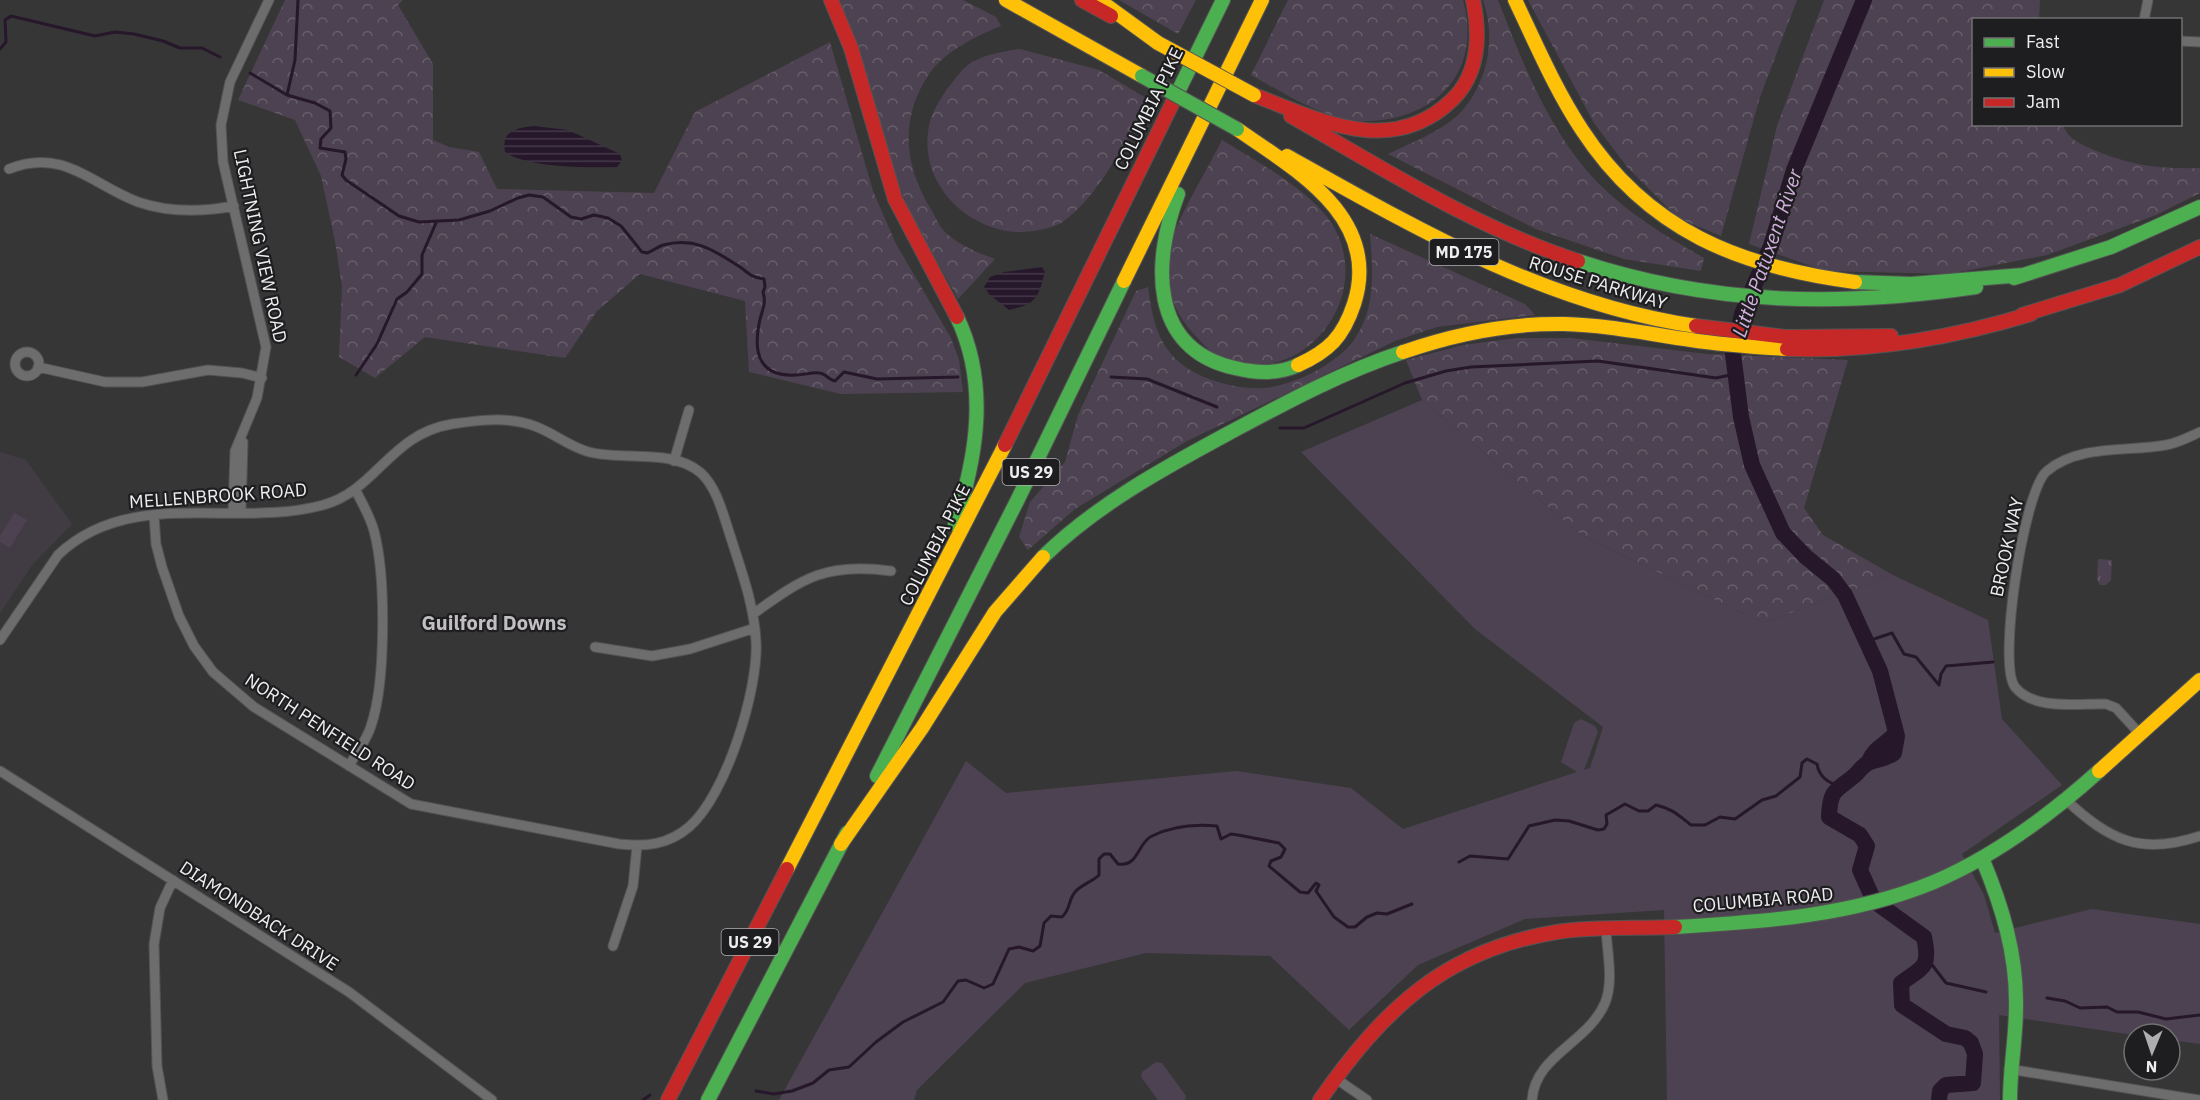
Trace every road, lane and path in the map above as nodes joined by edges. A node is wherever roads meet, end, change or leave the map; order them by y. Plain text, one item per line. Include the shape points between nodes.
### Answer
1 (269, 0) edge
2 (831, 0) edge
3 (1006, 0) edge
4 (1082, 0) edge
5 (1099, 0) edge
6 (1216, 0) edge
7 (1223, 0) edge
8 (1262, 0) edge
9 (1276, 0) edge
10 (1473, 0) edge
11 (1515, 0) edge
12 (2148, 0) edge
13 (2144, 18) edge
14 (2182, 41) edge
15 (2200, 42) edge
16 (1158, 43) junction
17 (1201, 44) junction
18 (1232, 61) junction
19 (1254, 95) junction
20 (1214, 98) junction
21 (1238, 129) junction
22 (9, 169) dead end
23 (234, 206) junction
24 (2200, 207) edge
25 (2200, 247) edge
26 (2023, 275) junction
27 (2031, 314) junction
28 (1707, 336) junction
29 (1767, 342) junction
30 (38, 367) dead end
31 (262, 378) junction
32 (689, 411) dead end
33 (2200, 432) edge
34 (674, 460) junction
35 (355, 489) junction
36 (237, 512) junction
37 (154, 515) junction
38 (891, 570) dead end
39 (922, 610) junction
40 (753, 614) junction
41 (755, 628) junction
42 (0, 640) edge
43 (596, 647) dead end
44 (2200, 680) edge
45 (2139, 734) junction
46 (349, 766) junction
47 (0, 771) edge
48 (2065, 799) junction
49 (2200, 836) edge
50 (842, 844) junction
51 (637, 846) junction
52 (1982, 858) junction
53 (173, 880) junction
54 (1606, 929) junction
55 (614, 946) dead end
56 (2009, 1069) junction
57 (1335, 1078) junction
58 (163, 1100) edge
59 (492, 1100) edge
60 (668, 1100) edge
61 (708, 1100) edge
62 (1320, 1100) edge
63 (1367, 1100) edge
64 (1532, 1100) edge
65 (2010, 1100) edge
66 (2199, 1100) edge

1 - 23 street, LIGHTNING VIEW ROAD via 230,82 221,126 223,162
2 - 39 main road via 857,69 895,199 957,315 970,351 978,392 977,445 970,480
3 - 21 main road, ROUSE PARKWAY / MD 175, bridge
4 - 16 main road, ROUSE PARKWAY / MD 175
5 - 16 main road
6 - 17 main road
7 - 17 main road, COLUMBIA PIKE / US 29
8 - 18 main road, US 29
9 - 18 main road
10 - 19 main road via 1479,36 1473,68 1453,100 1424,122 1396,131 1359,130 1318,120
11 - 26 main road via 1572,115 1610,168 1650,207 1694,238 1737,258 1786,273 1852,284 1974,282
12 - 13 street
14 - 15 street
16 - 19 main road, ROUSE PARKWAY / MD 175, bridge
17 - 39 main road, COLUMBIA PIKE / US 29
18 - 20 main road, US 29
19 - 26 main road, ROUSE PARKWAY / MD 175 via 1447,203 1531,244 1611,272 1721,295 1814,302 1892,300
20 - 21 main road via 1163,242 1160,275 1164,304 1182,337 1210,361 1240,372 1282,372 1316,357 1346,326 1358,296 1358,254 1342,216 1317,188
20 - 50 main road, US 29 via 1017,501
21 - 28 main road, ROUSE PARKWAY / MD 175 via 1431,236 1519,278
22 - 23 street via 54,163 81,171 136,201 166,209
23 - 31 street, LIGHTNING VIEW ROAD via 264,328
24 - 26 main road via 2120,243
25 - 27 main road via 2120,285
27 - 29 main road via 1938,331
27 - 29 main road via 1989,328 1898,344 1844,348
28 - 29 main road
28 - 50 main road via 1566,324 1513,326 1449,336 1358,368 1179,460 1100,509 1026,574 982,632
30 - 31 street via 105,382 142,382 208,370
31 - 36 street, LIGHTNING VIEW ROAD via 232,465
32 - 34 street
33 - 45 street, BROOK WAY via 2168,445 2085,455 2058,463 2045,472 2017,566 2010,661 2010,677 2015,687 2034,700 2106,704 2116,708
34 - 35 street, MELLENBROOK ROAD via 598,454 538,427 501,419 481,420 449,424 418,434
34 - 40 street, MELLENBROOK ROAD via 693,468 711,484 746,582
35 - 36 street, MELLENBROOK ROAD via 342,499 316,507
35 - 46 street via 373,529 380,566 381,663 371,729
36 - 37 street, MELLENBROOK ROAD
37 - 42 street, MELLENBROOK ROAD via 112,521 70,544 45,572
37 - 46 street, NORTH PENFIELD ROAD via 162,567 179,616 203,659 241,697
38 - 40 street via 845,568 811,576
39 - 60 main road, COLUMBIA PIKE / US 29
40 - 41 street, MELLENBROOK ROAD
41 - 43 street via 690,649 652,656
41 - 51 street, MELLENBROOK ROAD via 756,661 748,706 740,733 706,806 682,832 660,843
44 - 45 main road, COLUMBIA ROAD
45 - 48 main road, COLUMBIA ROAD
46 - 51 street, NORTH PENFIELD ROAD via 392,795 424,808
47 - 53 street, DIAMONDBACK DRIVE
48 - 49 street via 2091,824 2128,841 2154,845
48 - 52 main road, COLUMBIA ROAD
50 - 61 main road, US 29
51 - 55 street via 633,886
52 - 54 main road, COLUMBIA ROAD via 1892,897 1829,914 1786,920
52 - 56 main road via 1997,891 2013,946 2016,1012
53 - 58 street via 160,908 154,944 157,1066
53 - 59 street, DIAMONDBACK DRIVE via 349,992
54 - 57 main road, COLUMBIA ROAD via 1511,941 1437,974 1377,1023
54 - 64 street via 1606,1001 1586,1032 1551,1059 1534,1085
56 - 65 main road
56 - 66 street
57 - 62 main road, COLUMBIA ROAD
57 - 63 street

